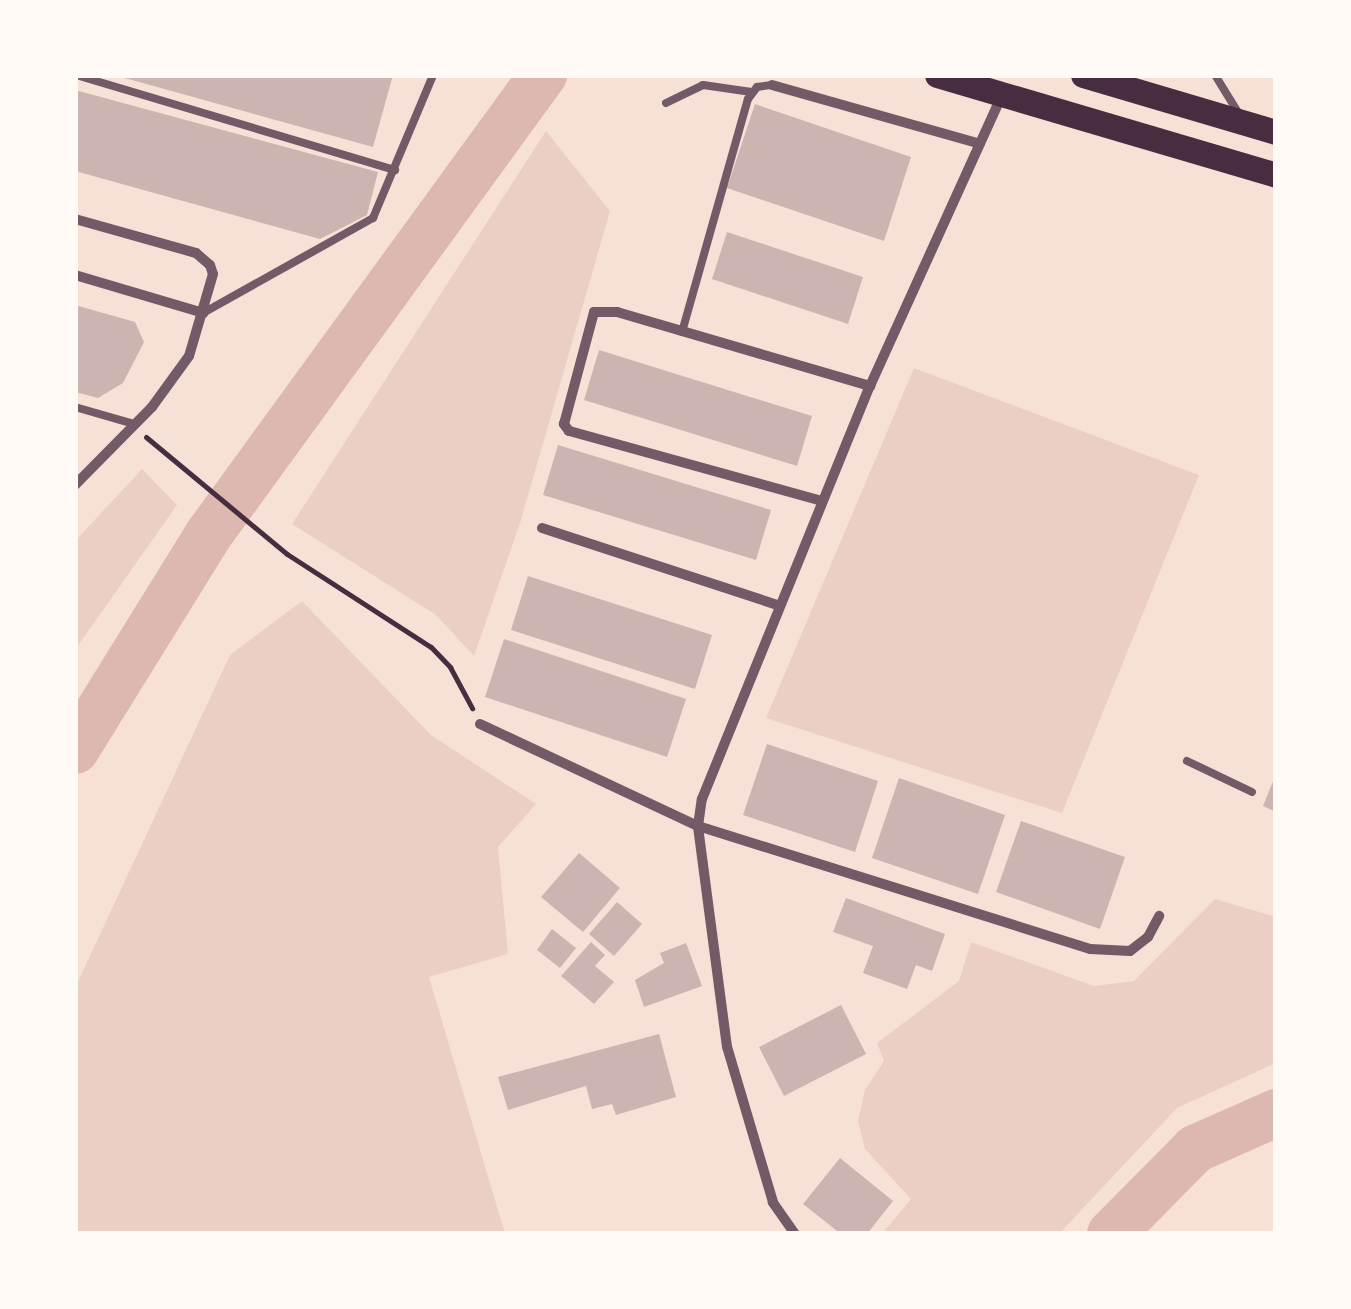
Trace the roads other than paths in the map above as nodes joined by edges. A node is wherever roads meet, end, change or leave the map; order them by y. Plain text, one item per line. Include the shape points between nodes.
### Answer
1 (76, 75) edge
2 (433, 75) edge
3 (936, 75) edge
4 (1083, 75) edge
5 (1216, 75) edge
6 (772, 85) joint
7 (751, 92) junction
8 (1003, 94) junction
9 (666, 102) dead end
10 (1245, 123) junction
11 (1276, 132) edge
12 (980, 144) junction
13 (395, 170) junction
14 (1276, 175) edge
15 (75, 219) edge
16 (75, 275) edge
17 (203, 313) junction
18 (682, 332) junction
19 (870, 386) junction
20 (75, 407) edge
21 (134, 424) junction
22 (75, 485) edge
23 (822, 501) junction
24 (542, 528) dead end
25 (780, 606) junction
26 (480, 724) road end
27 (1187, 761) dead end
28 (1252, 792) dead end
29 (698, 826) junction
30 (1158, 916) dead end
31 (795, 1234) edge

1 - 13 lane
2 - 13 lane
3 - 8 main road
4 - 10 main road
5 - 10 lane
6 - 7 lane
6 - 12 street
7 - 9 lane via 704,86
7 - 18 lane
8 - 12 street
8 - 14 main road
10 - 11 main road
12 - 19 street
13 - 17 lane via 369,222
15 - 17 street via 204,258 213,274
16 - 17 street
17 - 21 street via 189,356
18 - 19 street
18 - 23 street via 618,312 594,312 566,429
19 - 23 street
20 - 21 lane
21 - 22 street
23 - 25 street
24 - 25 street
25 - 29 street via 702,799
26 - 29 street
27 - 28 lane
29 - 30 street via 1090,949 1130,951 1148,937
29 - 31 street via 727,1046 773,1202

